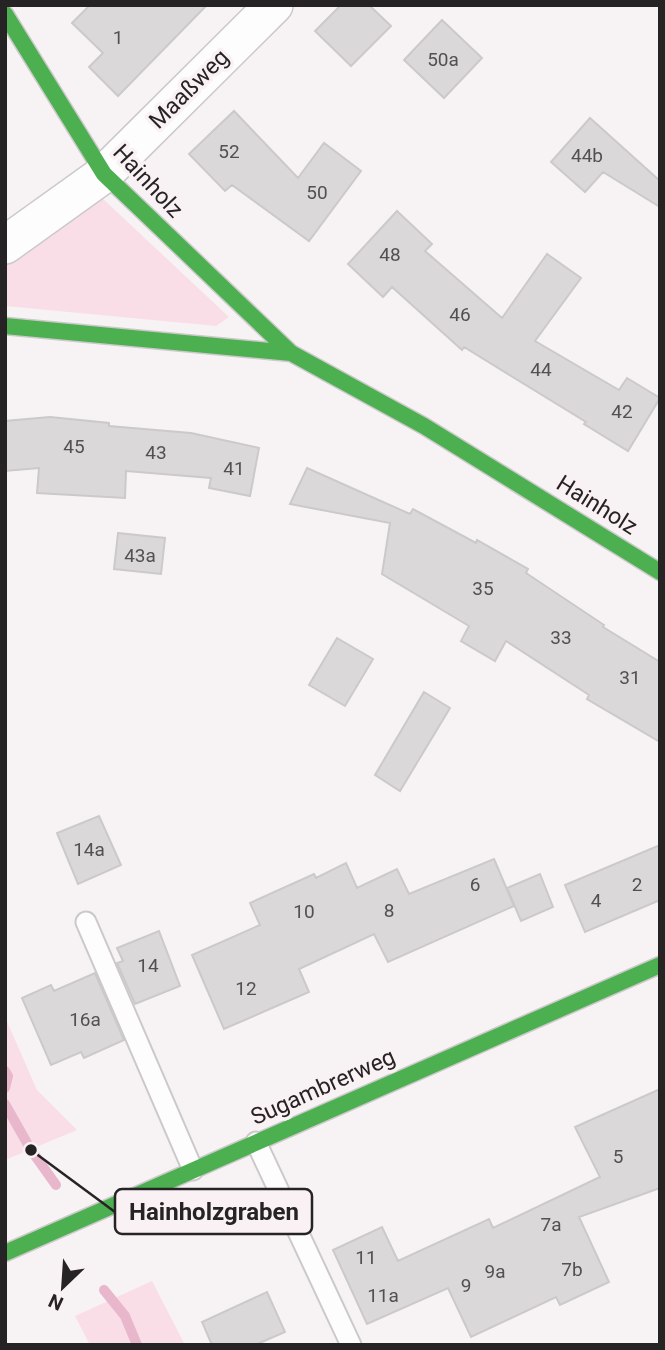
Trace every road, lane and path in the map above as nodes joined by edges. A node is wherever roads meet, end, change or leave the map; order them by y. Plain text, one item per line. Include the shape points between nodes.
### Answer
1 (274, 5) edge
2 (5, 14) edge
3 (104, 174) junction
4 (5, 246) edge
5 (5, 326) edge
6 (290, 353) junction
7 (660, 572) edge
8 (86, 922) dead end
9 (660, 965) edge
10 (256, 1142) junction
11 (193, 1170) junction
12 (5, 1253) edge
13 (351, 1345) edge

1 - 3 street, Maaßweg
2 - 3 street, Hainholz
3 - 4 street, Maaßweg
3 - 6 street, Hainholz
5 - 6 street, Hainholz
6 - 7 street, Hainholz via 424,426
8 - 11 lane
9 - 10 street, Sugambrerweg
10 - 11 street, Sugambrerweg
10 - 13 lane
11 - 12 street, Sugambrerweg

